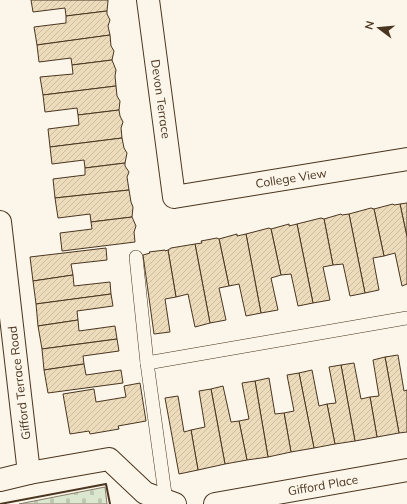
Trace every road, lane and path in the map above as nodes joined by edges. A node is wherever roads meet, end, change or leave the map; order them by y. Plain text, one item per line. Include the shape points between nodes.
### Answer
1 (148, 0) edge
2 (407, 159) edge
3 (174, 197) joint
4 (0, 222) edge
5 (136, 257) dead end
6 (407, 318) edge
7 (147, 363) junction
8 (407, 470) edge
9 (29, 473) junction
10 (0, 480) edge
11 (170, 503) edge
12 (215, 504) edge

1 - 3 street, Devon Terrace
2 - 3 street, College View
4 - 9 street, Gifford Terrace Road
5 - 7 lane
6 - 7 lane
7 - 11 lane
8 - 12 street, Gifford Place
9 - 10 street
9 - 11 street via 108,459 145,493

